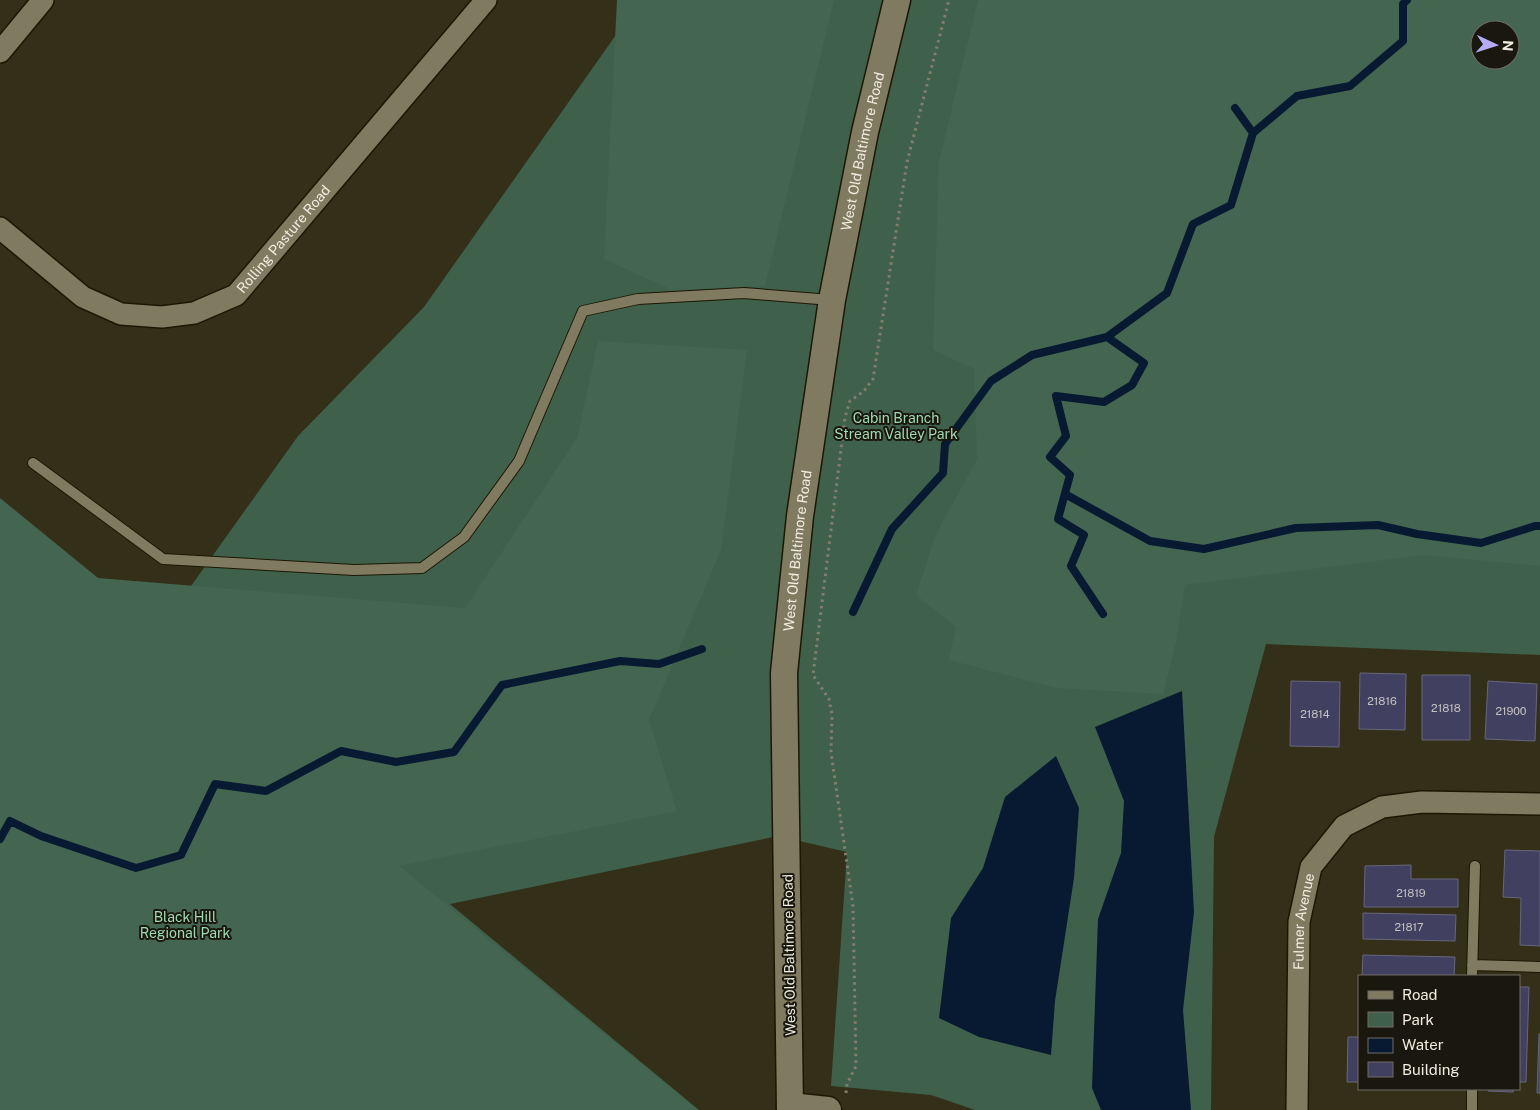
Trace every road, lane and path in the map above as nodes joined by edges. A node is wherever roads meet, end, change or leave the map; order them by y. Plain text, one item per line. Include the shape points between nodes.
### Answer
1 (43, 0) edge
2 (486, 0) edge
3 (896, 0) edge
4 (949, 0) edge
5 (0, 52) edge
6 (0, 228) edge
7 (832, 300) junction
8 (33, 463) dead end
9 (1540, 804) edge
10 (1475, 866) dead end
11 (1472, 965) junction
12 (1540, 967) edge
13 (1472, 975) edge
14 (1472, 1090) edge
15 (837, 1103) edge
16 (790, 1108) edge
17 (1297, 1110) edge
18 (1472, 1110) edge

1 - 5 street
2 - 6 street, Rolling Pasture Road via 236,295 194,314 162,317 121,314 83,297
3 - 7 street, West Old Baltimore Road via 865,132
4 - 15 path via 907,162 873,379 850,401 844,417 813,675 829,699 832,752 853,906 856,1066
7 - 8 lane via 744,293 638,299 583,311 519,461 464,537 422,568 354,570 163,559
7 - 16 street, West Old Baltimore Road via 800,516 784,673
9 - 17 street, Fulmer Avenue via 1422,802 1382,807 1344,826 1311,867 1299,922
10 - 11 lane
11 - 12 lane
11 - 13 lane
14 - 18 lane
15 - 16 street

